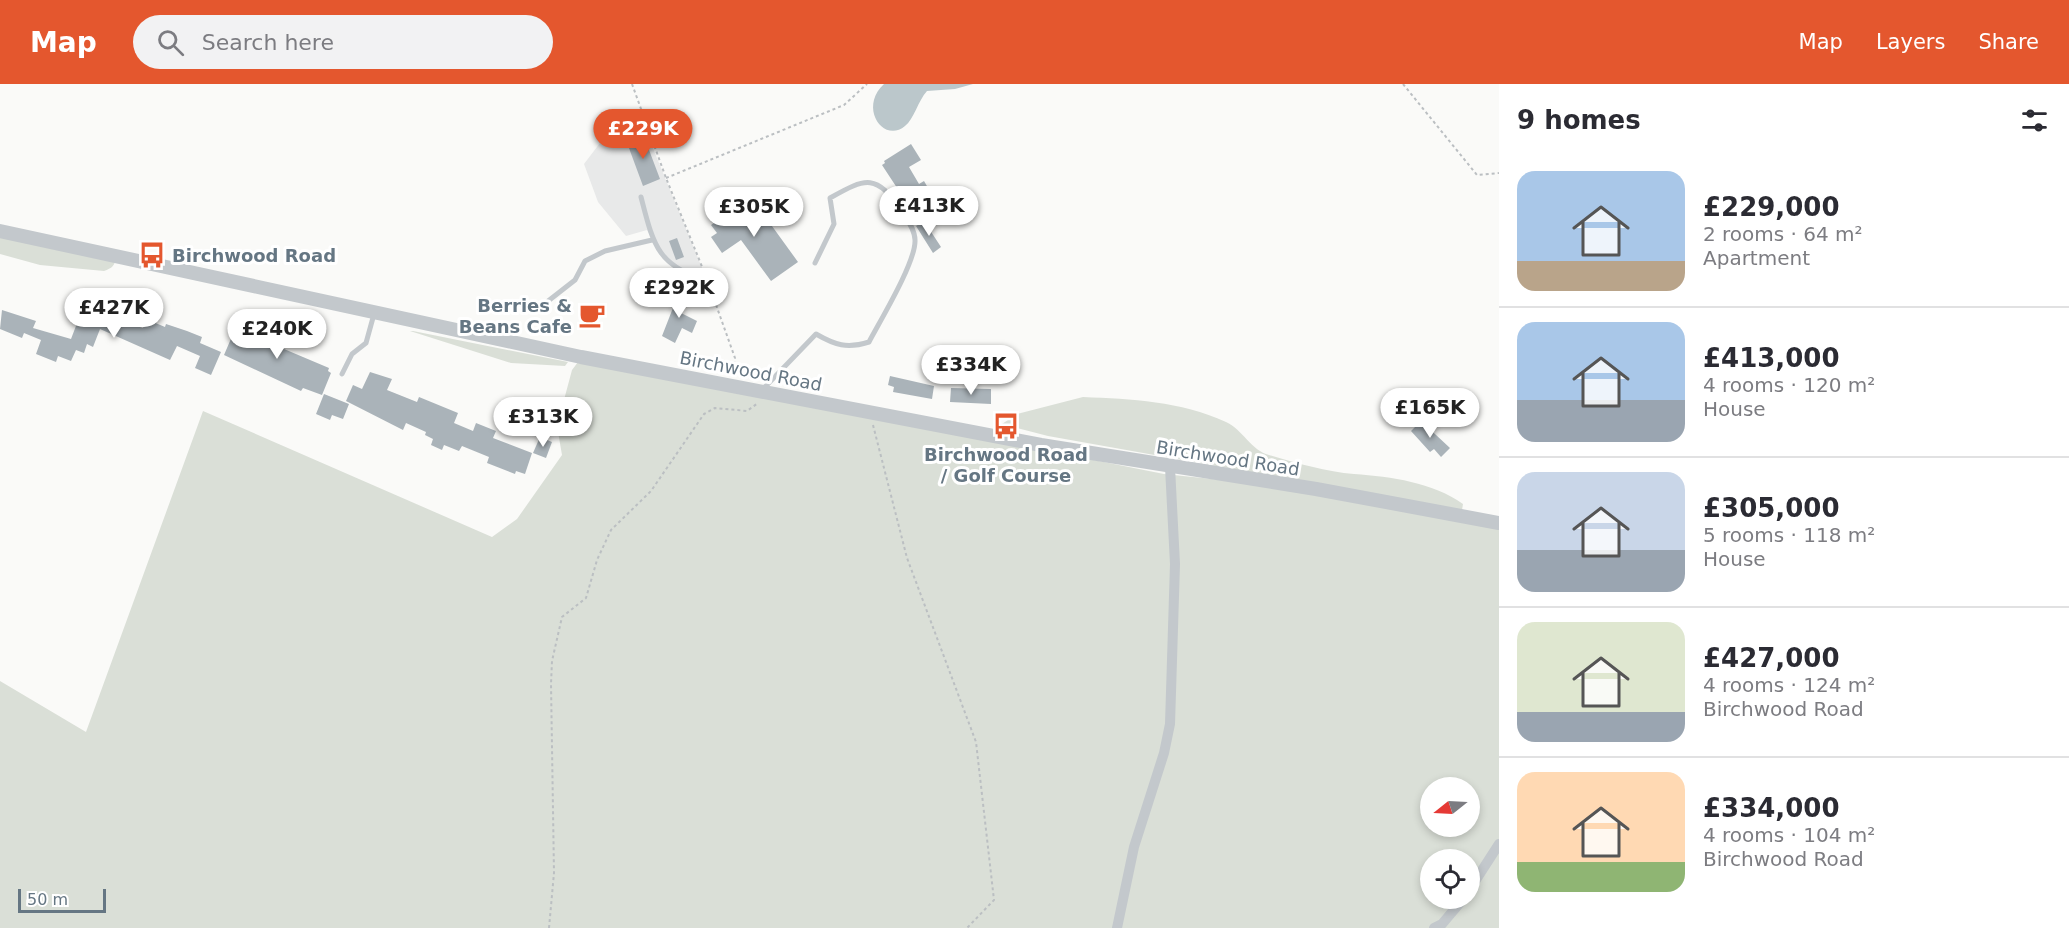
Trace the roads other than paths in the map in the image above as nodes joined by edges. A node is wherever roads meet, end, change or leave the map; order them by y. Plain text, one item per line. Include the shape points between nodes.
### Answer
1 (641, 197) dead end
2 (0, 231) edge
3 (652, 240) junction
4 (815, 263) dead end
5 (707, 280) road end
6 (543, 305) dead end
7 (374, 313) junction
8 (342, 374) dead end
9 (761, 395) junction
10 (1170, 467) junction
11 (1499, 523) edge
12 (1499, 844) edge
13 (1480, 873) edge
14 (1455, 909) edge
15 (1117, 928) edge
16 (1434, 928) edge

1 - 3 lane
2 - 7 street, Birchwood Road
3 - 5 lane via 670,265
3 - 6 lane via 605,251 585,261 575,280
4 - 9 lane via 834,224 830,198 852,185 873,182 886,189 909,222 915,241 902,281 869,342 855,347 837,346 816,334
7 - 8 lane via 366,343 352,354
7 - 9 street, Birchwood Road via 730,385
9 - 10 street, Birchwood Road
10 - 11 street, Birchwood Road
10 - 15 street via 1175,564 1170,724 1134,847
12 - 13 street
14 - 16 street

